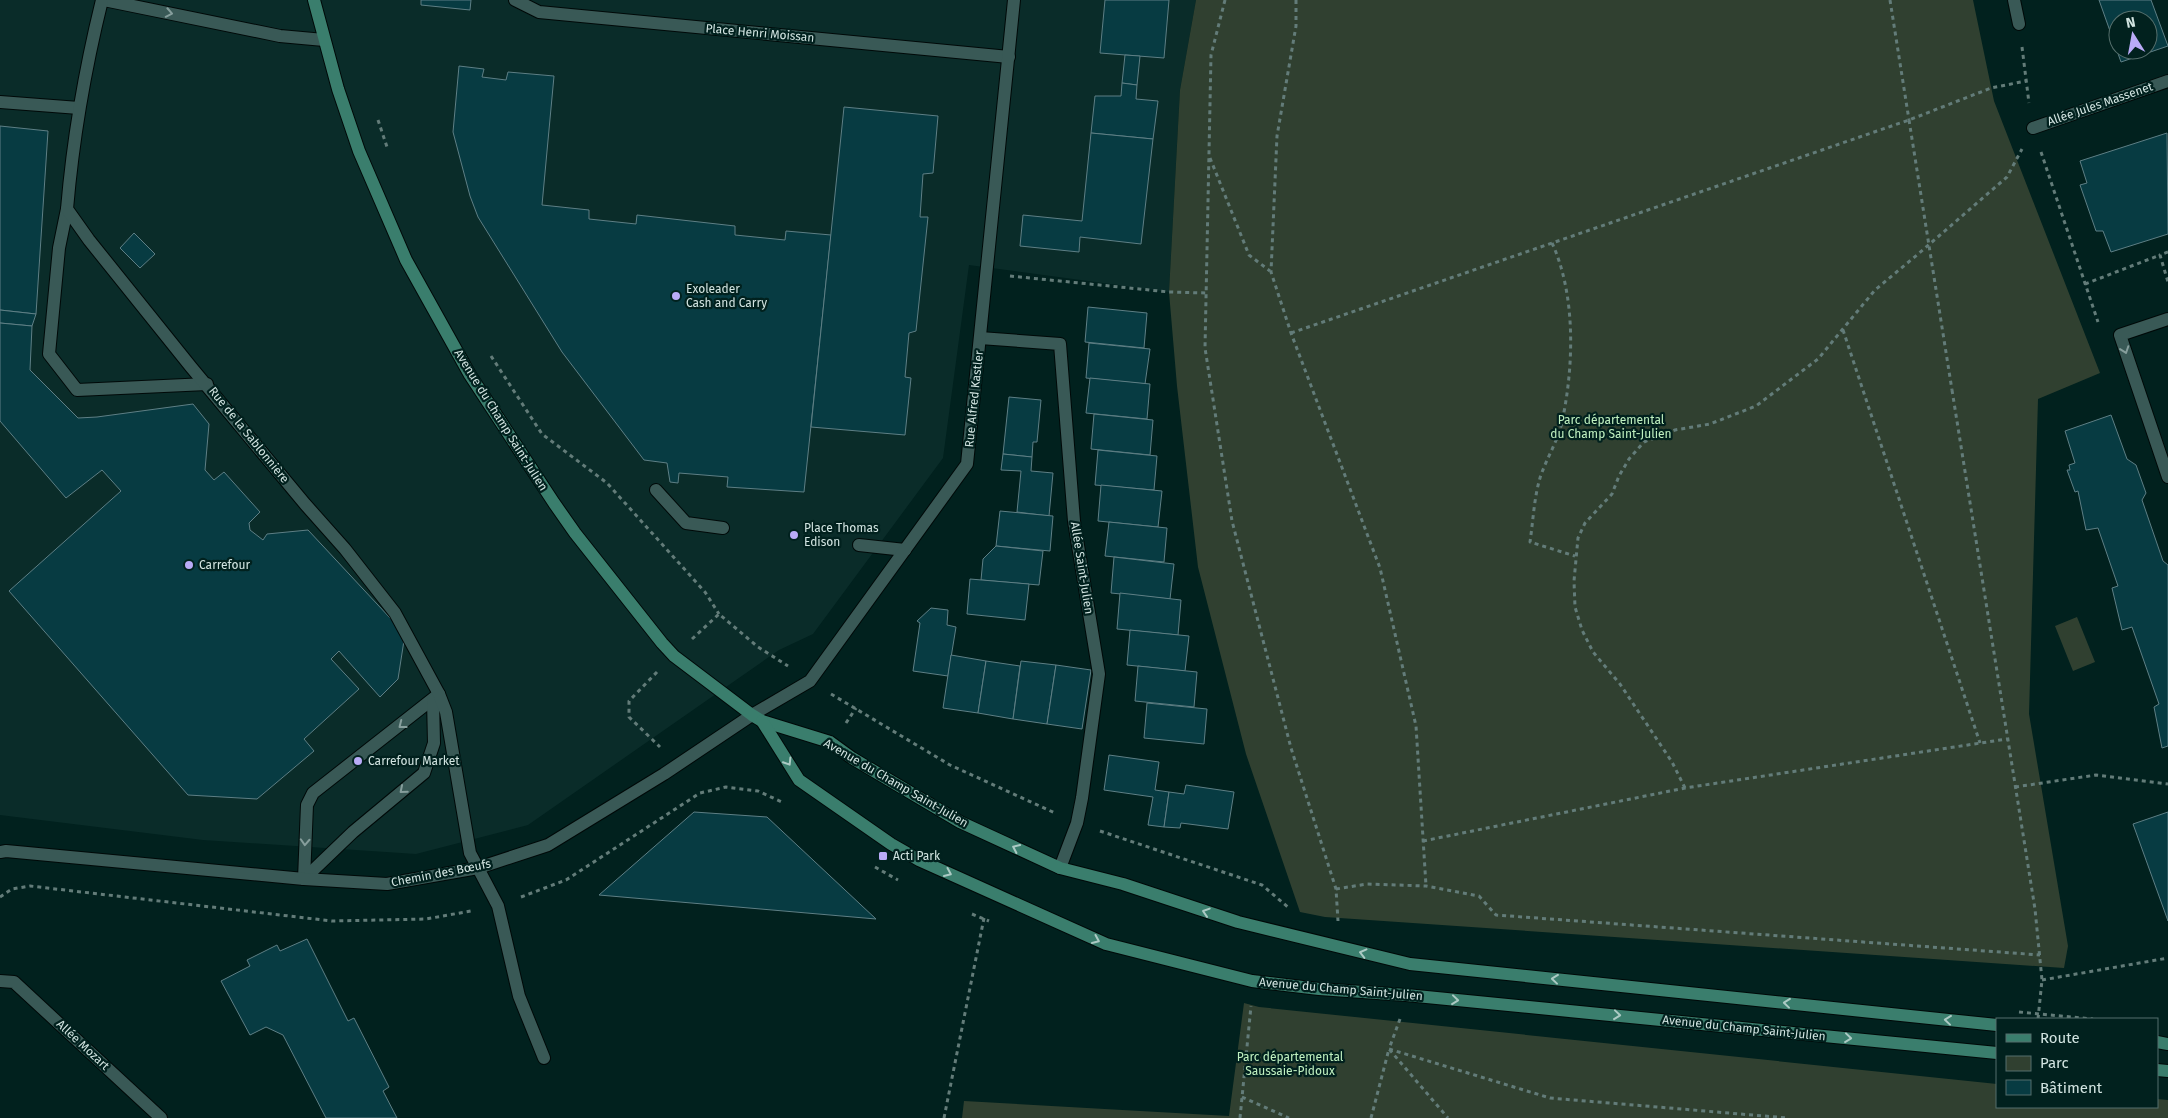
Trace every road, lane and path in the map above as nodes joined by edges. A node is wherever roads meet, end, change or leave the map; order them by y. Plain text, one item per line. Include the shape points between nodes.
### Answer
1 (103, 0) edge
2 (314, 0) edge
3 (515, 0) edge
4 (1014, 0) edge
5 (1225, 0) edge
6 (1296, 0) edge
7 (1890, 0) edge
8 (2014, 0) edge
9 (2019, 24) joint
10 (324, 40) junction
11 (1009, 57) junction
12 (2026, 81) junction
13 (2168, 81) edge
14 (0, 102) edge
15 (79, 108) junction
16 (376, 114) dead end
17 (1909, 120) junction
18 (2033, 128) junction
19 (391, 156) dead end
20 (1209, 156) junction
21 (67, 209) junction
22 (1552, 243) junction
23 (2168, 252) edge
24 (2160, 255) junction
25 (1270, 272) junction
26 (986, 273) junction
27 (2168, 282) edge
28 (2085, 284) junction
29 (1206, 293) junction
30 (2168, 319) edge
31 (1843, 329) junction
32 (1291, 333) junction
33 (2120, 335) junction
34 (980, 338) junction
35 (489, 353) dead end
36 (207, 384) junction
37 (2168, 477) edge
38 (656, 490) dead end
39 (723, 528) dead end
40 (859, 545) dead end
41 (905, 550) junction
42 (1575, 556) junction
43 (719, 614) junction
44 (690, 641) dead end
45 (810, 681) junction
46 (647, 682) dead end
47 (436, 697) junction
48 (856, 708) junction
49 (757, 718) junction
50 (846, 722) dead end
51 (2007, 739) junction
52 (655, 741) dead end
53 (1980, 743) junction
54 (2168, 784) edge
55 (696, 787) dead end
56 (2015, 787) junction
57 (1685, 788) junction
58 (700, 793) dead end
59 (1077, 823) junction
60 (1423, 841) junction
61 (0, 852) edge
62 (478, 868) junction
63 (1060, 868) junction
64 (304, 879) junction
65 (1426, 886) junction
66 (1336, 888) junction
67 (989, 892) junction
68 (1295, 913) dead end
69 (1330, 923) dead end
70 (2040, 955) junction
71 (2168, 958) edge
72 (2042, 980) junction
73 (0, 981) edge
74 (1252, 998) dead end
75 (1402, 1013) dead end
76 (2038, 1018) edge
77 (1996, 1025) edge
78 (1389, 1049) junction
79 (1996, 1053) edge
80 (544, 1058) dead end
81 (1242, 1097) junction
82 (161, 1118) edge
83 (944, 1118) edge
84 (1240, 1118) edge
85 (1289, 1118) edge
86 (1371, 1118) edge
87 (1448, 1118) edge
88 (1788, 1118) edge

1 -> 10 street via 280,36
1 - 15 street
2 - 10 main road, Avenue du Champ Saint-Julien
3 - 11 street, Place Henri Moissan via 539,12
4 - 11 street, Rue Alfred Kastler
5 - 20 path via 1211,55
6 - 25 path via 1296,26 1277,136
7 - 17 path
8 - 9 street
9 - 12 path
10 - 49 main road, Avenue du Champ Saint-Julien via 359,151 402,251 470,375 575,533 662,643 674,656
11 - 26 street, Rue Alfred Kastler
12 - 17 path via 1991,88
12 - 18 path
13 - 18 street, Allée Jules Massenet
14 - 15 street
15 - 21 street
16 - 19 path
17 - 22 path
17 - 51 path, bridge
18 - 28 path
18 - 31 path via 2007,177 1875,290
20 - 25 path via 1249,255
20 - 29 path
21 - 36 street, Rue de la Sablonnière
21 - 36 street via 59,248 49,354 77,390
22 - 32 path
22 - 42 path via 1559,256 1568,307 1571,351 1562,423 1540,480 1530,542
23 - 24 path
24 - 27 path
24 - 28 path
25 - 32 path
26 - 29 path
26 - 34 street, Rue Alfred Kastler
28 - 33 path via 2099,324
29 - 66 path via 1205,348 1232,521 1291,748
30 - 33 street
31 - 42 path via 1818,359 1756,406 1710,424 1675,430 1644,442 1629,459 1612,494 1585,523
31 - 53 path
32 - 60 path via 1380,568 1416,726
33 -> 37 street
34 - 41 street, Rue Alfred Kastler via 967,464
34 - 59 street, Allée Saint-Julien via 1060,344 1074,521 1099,674
35 - 43 path via 542,434 607,483 705,592
36 - 47 street, Rue de la Sablonnière via 395,612
38 - 39 street via 686,523
40 - 41 street
41 - 45 street, Rue Alfred Kastler
42 - 57 path via 1575,607 1582,630 1593,652 1620,684 1672,762
43 - 44 path
43 - 45 path via 758,647
45 - 48 path
45 - 49 street, Rue Alfred Kastler
46 - 52 path via 629,701 629,717
47 - 62 street, Rue de la Sablonnière via 446,712 470,852
47 -> 64 street via 434,742 424,773 353,832
47 -> 64 street via 313,793 307,805
48 - 50 path
48 - 59 path via 950,765
49 - 62 street, Chemin des Bœufs via 548,845
63 -> 49 main road, Avenue du Champ Saint-Julien via 960,822 830,742
49 -> 67 main road, Avenue du Champ Saint-Julien via 799,780 891,844
51 - 53 path
51 - 56 path
53 - 57 path
54 - 56 path via 2096,775
55 - 58 path
56 - 70 path
57 - 60 path
59 - 63 street, Allée Saint-Julien
59 - 68 path via 1262,885
60 - 65 path
61 - 64 street, Chemin des Bœufs
62 - 64 street, Chemin des Bœufs via 387,884
62 - 80 street, Rue de la Sablonnière via 498,906 519,996
77 -> 63 main road, Avenue du Champ Saint-Julien via 1410,964 1238,922 1123,884
65 - 66 path via 1367,884
65 - 70 path via 1479,896 1496,915
66 - 69 path via 1338,924
67 -> 79 main road, Avenue du Champ Saint-Julien via 1106,944 1252,981 1319,990 1406,995
67 - 83 path
70 - 72 path
71 - 72 path
72 - 76 path
73 - 82 street, Allée Mozart via 14,982
74 - 81 path
75 - 78 path
78 - 86 path
78 - 87 path
78 - 88 path via 1550,1098
81 - 84 path
81 - 85 path

